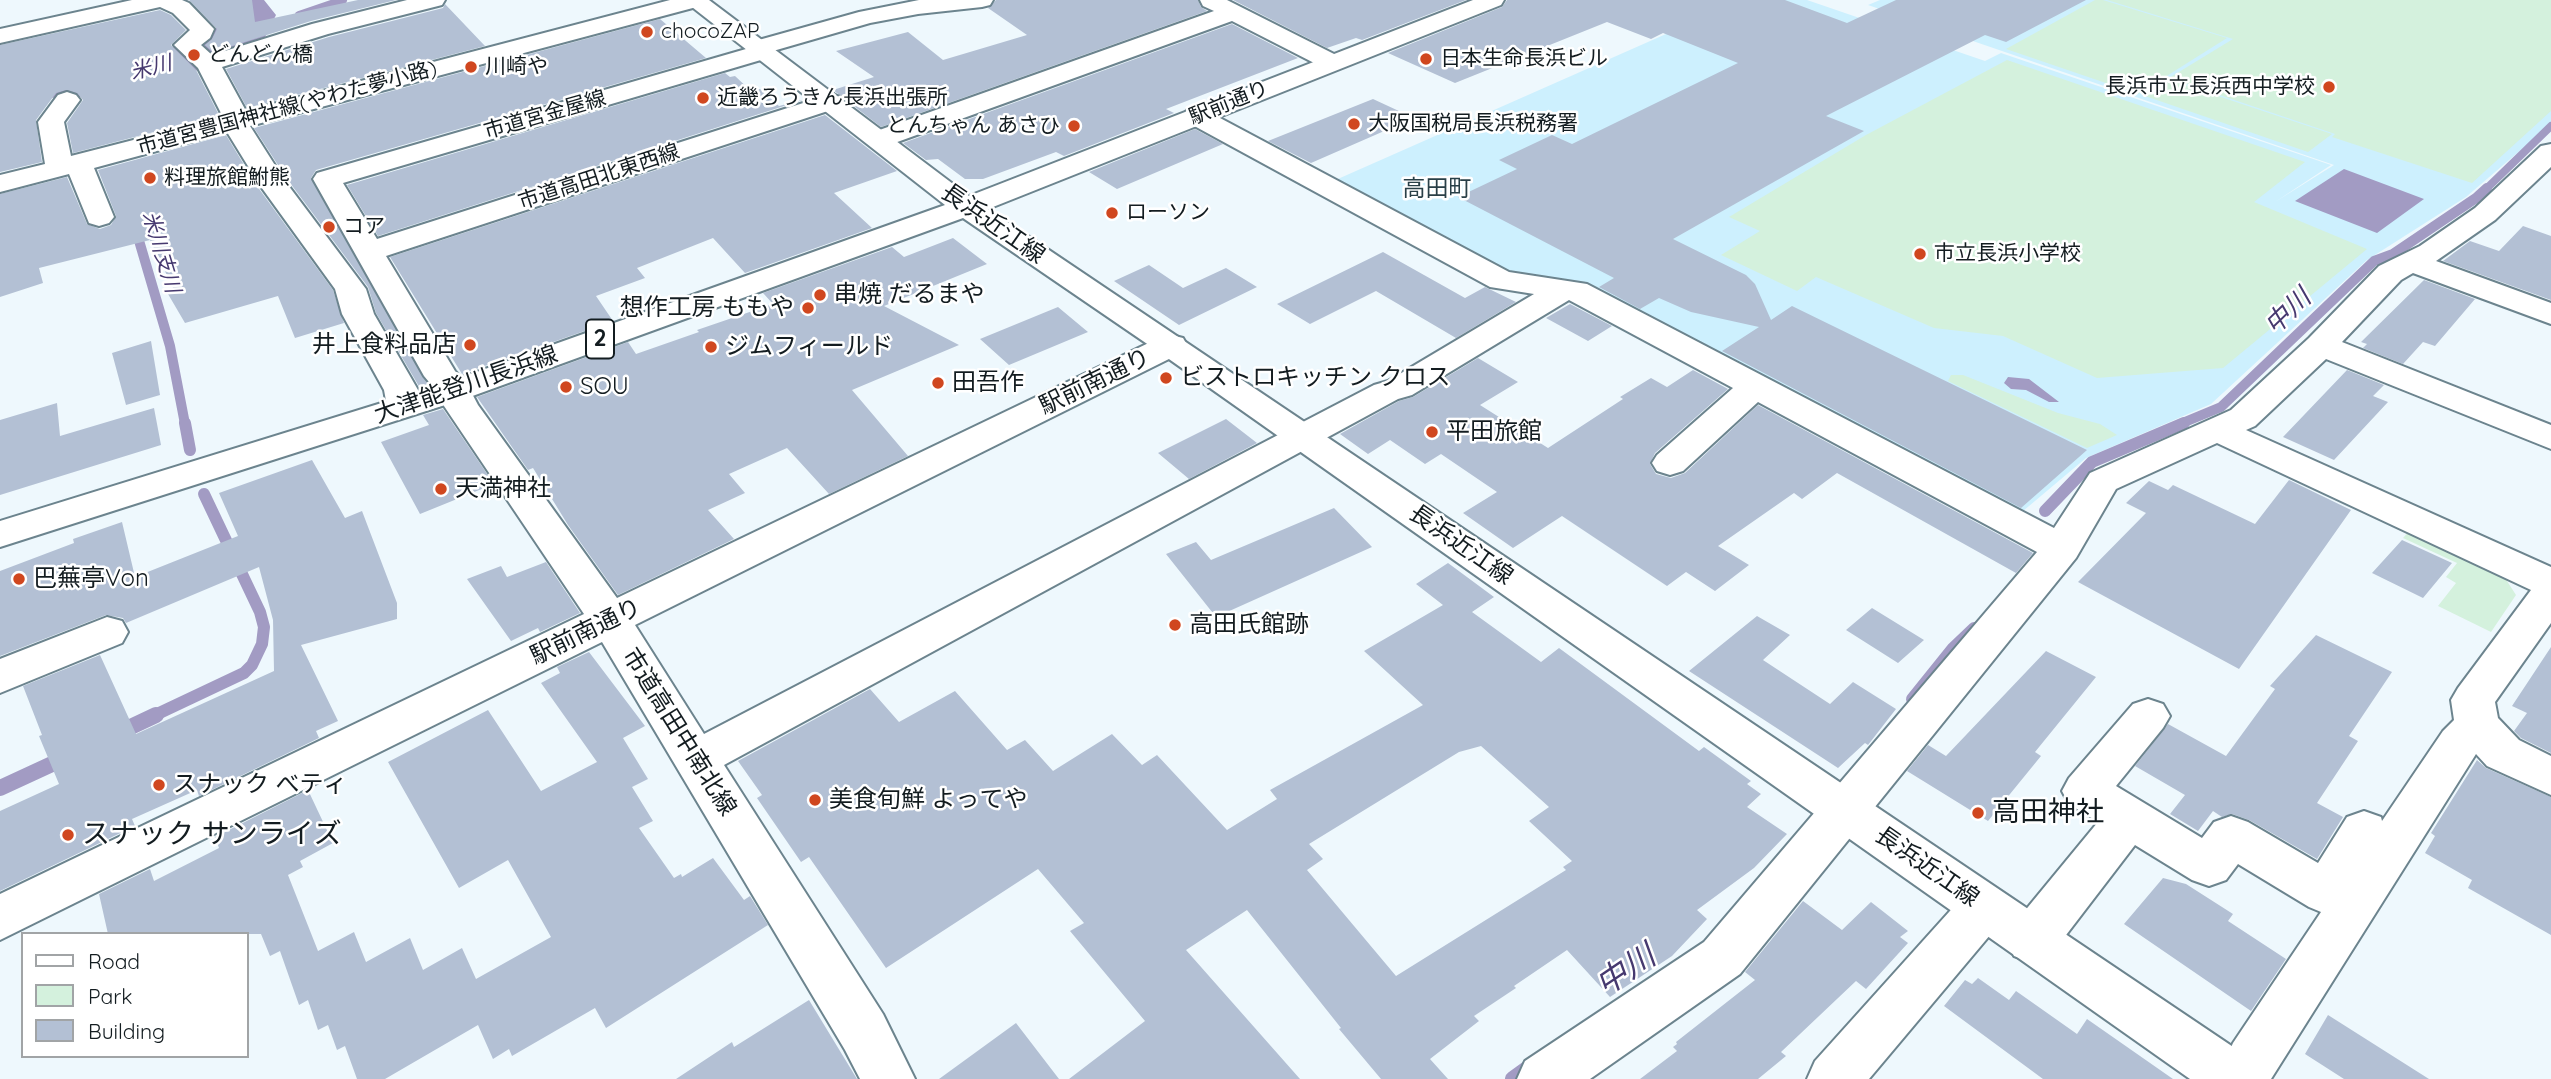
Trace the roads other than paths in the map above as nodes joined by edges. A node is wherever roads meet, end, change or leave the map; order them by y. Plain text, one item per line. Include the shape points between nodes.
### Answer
1 (163, 0) edge
2 (434, 0) edge
3 (695, 0) edge
4 (982, 0) edge
5 (1209, 0) edge
6 (1493, 0) edge
7 (116, 5) edge
8 (1234, 12) junction
9 (0, 36) edge
10 (760, 50) junction
11 (201, 59) junction
12 (1331, 62) junction
13 (67, 100) dead end
14 (831, 102) junction
15 (1196, 116) junction
16 (237, 121) junction
17 (880, 139) junction
18 (2551, 152) edge
19 (69, 166) junction
20 (327, 178) joint
21 (0, 184) edge
22 (966, 207) junction
23 (99, 217) dead end
24 (367, 252) junction
25 (2410, 262) junction
26 (1564, 289) junction
27 (2551, 313) edge
28 (1171, 345) junction
29 (2321, 345) junction
30 (1756, 386) junction
31 (455, 391) junction
32 (404, 407) junction
33 (2217, 430) junction
34 (1304, 436) junction
35 (2551, 438) edge
36 (1670, 463) dead end
37 (0, 534) edge
38 (2062, 550) junction
39 (2551, 583) edge
40 (2551, 593) edge
41 (610, 620) junction
42 (107, 632) dead end
43 (0, 677) edge
44 (2148, 716) dead end
45 (2477, 725) junction
46 (696, 760) junction
47 (2551, 778) edge
48 (1844, 809) junction
49 (2129, 817) junction
50 (2364, 831) dead end
51 (1984, 907) junction
52 (0, 918) edge
53 (2032, 940) junction
54 (2243, 1070) edge
55 (888, 1079) edge
56 (1544, 1079) edge
57 (1834, 1079) edge

1 - 7 street
1 - 11 street via 181,8 202,29 186,44
2 - 11 street
3 - 10 street, 長浜近江線
3 - 16 street, 市道宮豊国神社線(やわた夢小路)
4 - 10 street, 市道宮金屋線 via 867,17
5 - 8 street
6 - 12 street, 駅前通り
7 - 9 street
8 - 12 street
8 - 17 street
10 - 14 street, 長浜近江線
10 - 20 street, 市道宮金屋線
11 - 16 street
12 - 15 street, 駅前通り
13 - 19 street via 51,122
14 - 17 street, 長浜近江線
14 - 24 street, 市道高田北東西線
15 - 22 street, 駅前通り
15 - 26 street via 1501,280
16 - 19 street, 市道宮豊国神社線(やわた夢小路)
16 - 32 street via 273,184 350,289 358,314 401,390
17 - 22 street, 長浜近江線
18 - 25 street via 2485,214
19 - 21 street, 市道宮豊国神社線(やわた夢小路)
19 - 23 street
20 - 24 street, 市道高田中南北線
22 - 28 street, 長浜近江線
22 - 31 street, 大津能登川長浜線 / 2
24 - 31 street, 市道高田中南北線 via 441,376
25 - 27 street
25 - 29 street via 2390,273
26 - 30 street via 1576,291
26 - 34 street via 1400,388
28 - 34 street, 長浜近江線
28 - 41 street, 駅前南通り
29 - 33 street via 2243,418
29 - 35 street
30 - 36 street
30 - 38 street
31 - 32 street, 大津能登川長浜線 / 2
31 - 41 street, 市道高田中南北線
32 - 37 street, 大津能登川長浜線 / 2
33 - 38 street via 2103,481
33 - 39 street
34 - 46 street
34 - 48 street, 長浜近江線
38 - 48 street
40 - 45 street via 2473,700
41 - 46 street, 市道高田中南北線
41 - 52 street, 駅前南通り
42 - 43 street
44 - 49 street via 2085,791
45 - 47 street via 2503,753
45 - 54 street via 2459,743
46 - 55 street, 市道高田中南北線 via 864,1032
48 - 51 street, 長浜近江線
48 - 56 street via 1722,958
49 - 50 street via 2209,866 2231,835 2326,892
49 - 53 street
51 - 53 street, 長浜近江線
51 - 57 street
53 - 54 street, 長浜近江線

